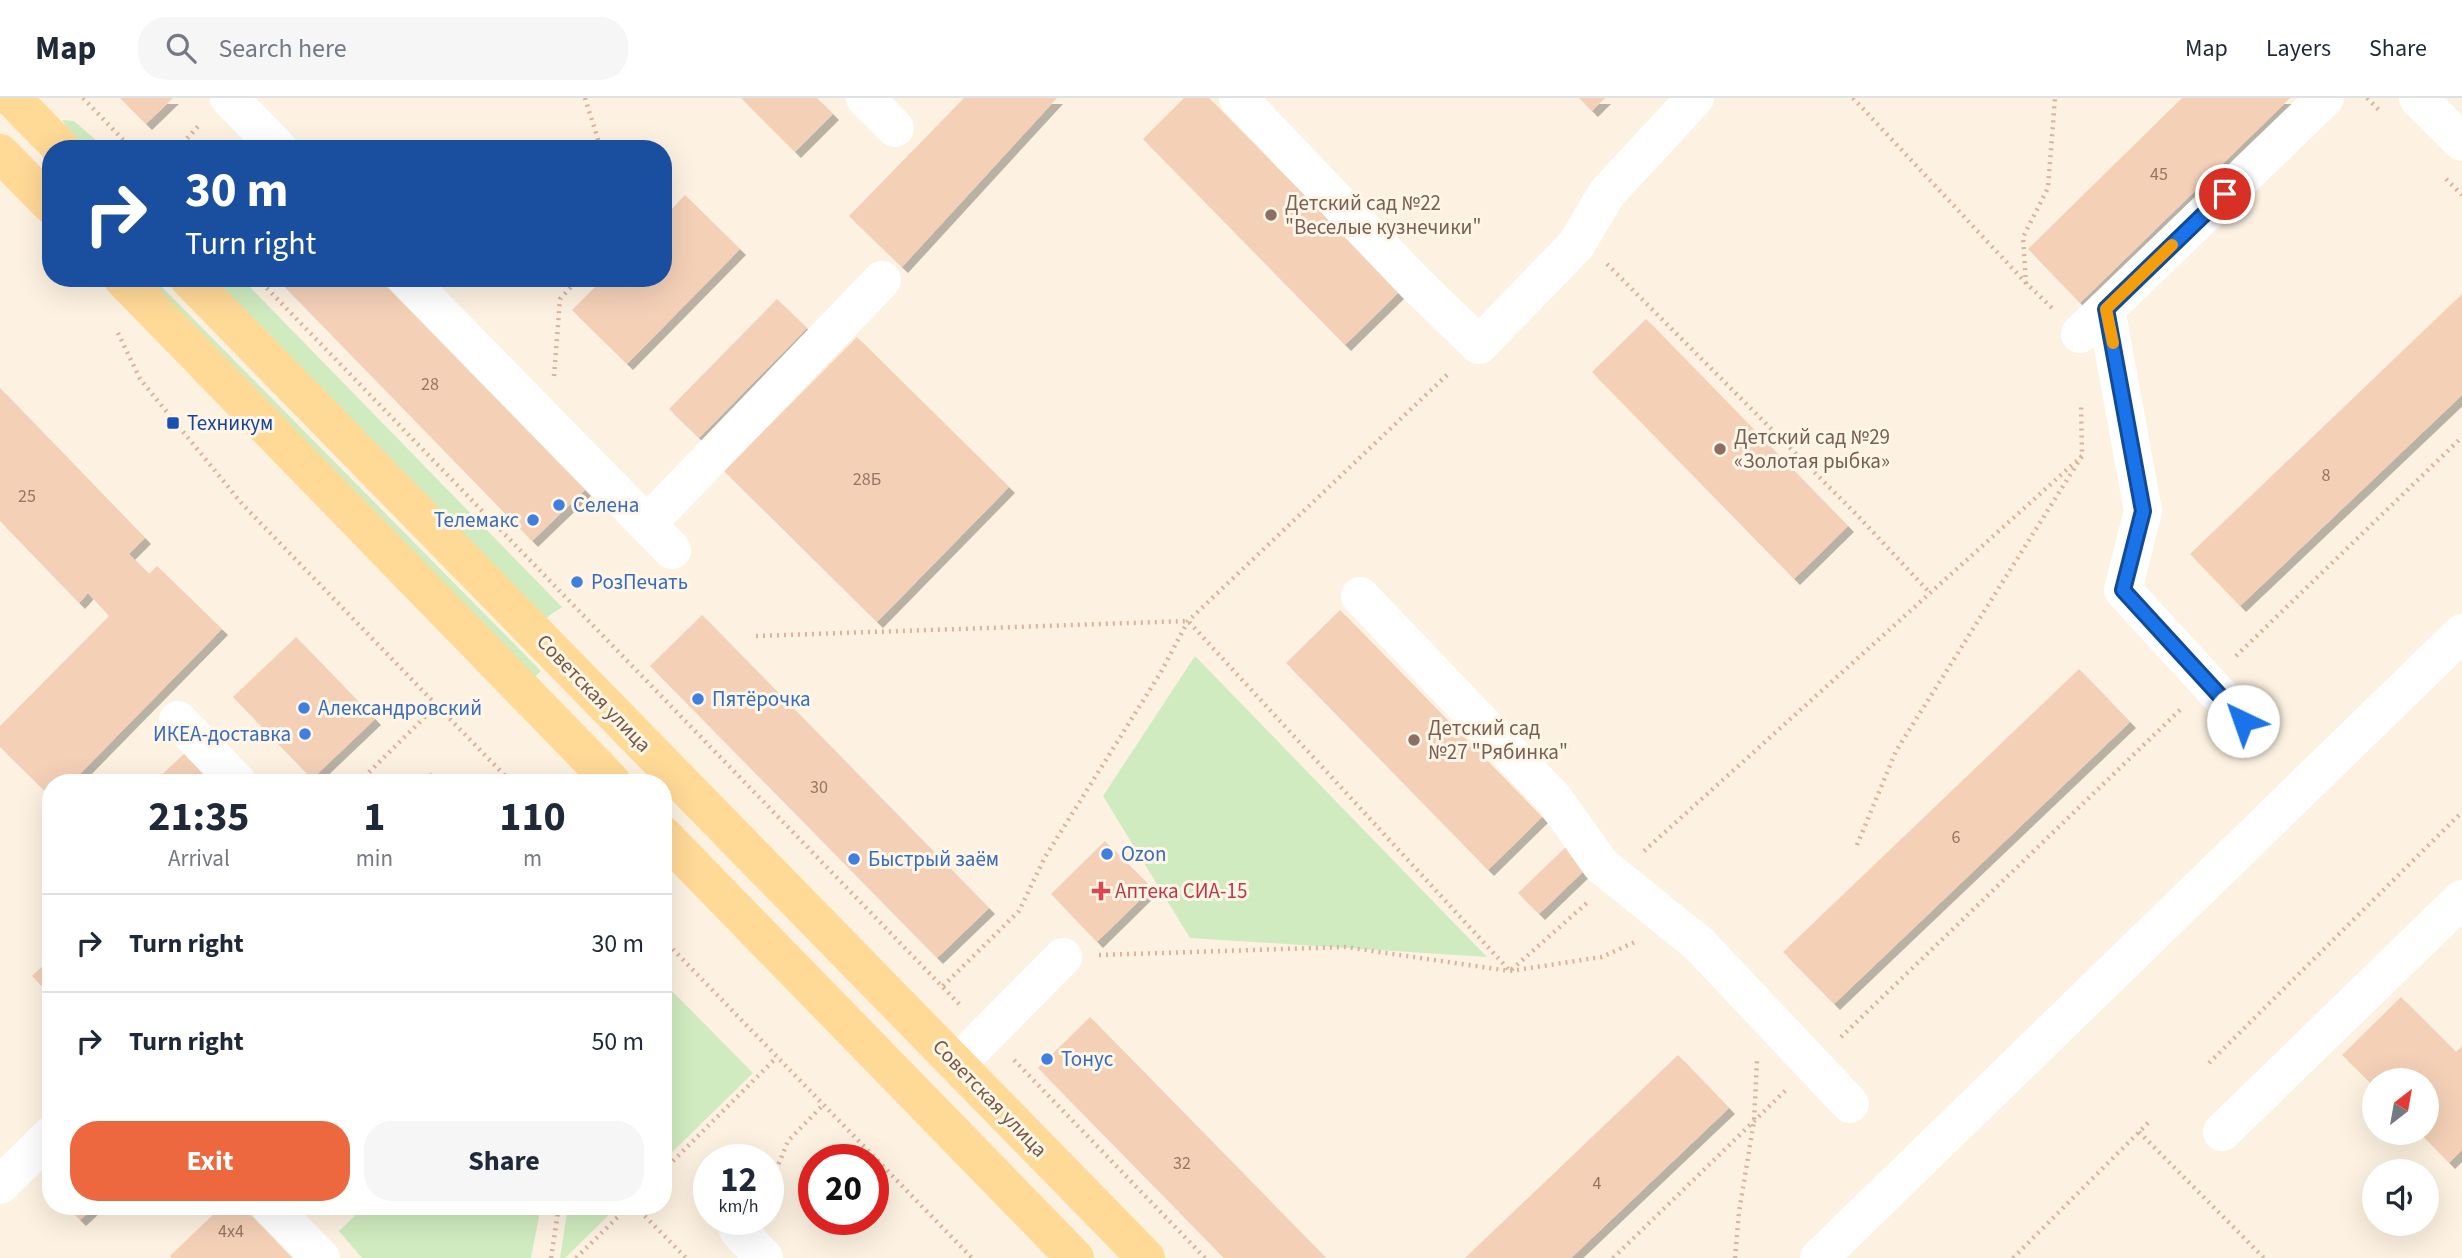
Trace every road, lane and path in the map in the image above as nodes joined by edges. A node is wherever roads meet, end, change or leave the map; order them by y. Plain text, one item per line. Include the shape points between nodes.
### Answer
1 (12, 98) edge
2 (83, 98) edge
3 (229, 98) edge
4 (585, 98) edge
5 (865, 98) edge
6 (1238, 98) edge
7 (1695, 98) edge
8 (1853, 98) edge
9 (2055, 98) edge
10 (2325, 98) edge
11 (2418, 98) edge
12 (895, 128) dead end
13 (53, 140) edge
14 (123, 140) edge
15 (270, 140) edge
16 (598, 140) edge
17 (2462, 142) edge
18 (0, 153) edge
19 (42, 196) edge
20 (1576, 245) junction
21 (882, 280) dead end
22 (2026, 285) junction
23 (131, 287) edge
24 (197, 287) edge
25 (266, 287) edge
26 (415, 287) edge
27 (571, 287) edge
28 (2093, 322) junction
29 (116, 329) dead end
30 (1479, 345) junction
31 (2081, 402) dead end
32 (550, 425) junction
33 (2462, 437) edge
34 (2082, 456) junction
35 (1930, 593) junction
36 (1360, 596) dead end
37 (1188, 621) junction
38 (2462, 633) edge
39 (756, 636) dead end
40 (2208, 683) junction
41 (437, 705) junction
42 (178, 720) dead end
43 (2243, 721) dead end
44 (229, 774) edge
45 (367, 774) edge
46 (503, 774) edge
47 (604, 774) edge
48 (2462, 812) edge
49 (672, 844) edge
50 (1857, 845) dead end
51 (1615, 877) junction
52 (2462, 899) edge
53 (1699, 944) junction
54 (672, 948) edge
55 (1063, 957) joint
56 (1510, 971) junction
57 (943, 986) junction
58 (988, 1033) junction
59 (777, 1057) junction
60 (2209, 1063) dead end
61 (957, 1064) junction
62 (1813, 1064) junction
63 (1850, 1104) dead end
64 (823, 1105) junction
65 (2151, 1120) dead end
66 (1754, 1121) junction
67 (2139, 1132) junction
68 (2222, 1132) dead end
69 (42, 1144) edge
70 (784, 1151) edge
71 (672, 1162) edge
72 (0, 1185) edge
73 (279, 1215) edge
74 (558, 1215) edge
75 (620, 1215) edge
76 (644, 1215) edge
77 (742, 1235) edge
78 (321, 1258) edge
79 (551, 1258) edge
80 (576, 1258) edge
81 (686, 1258) edge
82 (764, 1258) edge
83 (972, 1258) edge
84 (1075, 1258) edge
85 (1146, 1258) edge
86 (1205, 1258) edge
87 (1613, 1258) edge
88 (1735, 1258) edge
89 (1819, 1258) edge
90 (2013, 1258) edge
91 (2264, 1258) edge

1 - 13 main road
2 - 14 path
3 - 15 street
4 - 16 path
5 - 12 street
6 - 30 street
7 - 20 street via 1607,193
8 - 22 path
9 - 22 path via 2048,188 2023,237
10 - 28 street
11 - 17 street
18 - 19 main road
20 - 30 street
20 - 35 path via 1608,264
21 - 32 street via 660,537
22 - 28 path
23 - 47 main road
24 - 61 main road, Советская улица
25 - 57 path
26 - 32 street
27 - 32 path via 560,299
28 - 40 street via 2143,511 2123,590
29 - 41 path via 140,379 243,505
30 - 37 path
31 - 34 path
33 - 40 path
34 - 35 path
34 - 50 path via 1896,751
35 - 51 path
36 - 51 street via 1554,799 1601,865
37 - 39 path
37 - 56 path
37 - 57 path via 1045,857 1019,911
38 - 89 street
40 - 43 street
40 - 62 path
41 - 45 path
41 - 46 path
42 - 44 street
48 - 60 path
49 - 84 main road
51 - 53 street
51 - 56 path
52 - 68 street
53 - 56 path via 1648,936 1602,957
53 - 62 street
54 - 59 path
55 - 56 path via 1345,947
55 - 58 street
57 - 58 path
58 - 61 street
58 - 86 path
59 - 64 path
59 - 71 path
61 - 85 main road, Советская улица
62 - 63 street
62 - 66 path
64 - 70 path
64 - 83 path
65 - 67 path
66 - 87 path
66 - 88 path
67 - 90 path
67 - 91 path
69 - 72 street
73 - 78 street
74 - 79 path
75 - 80 path
76 - 81 path
77 - 82 street

